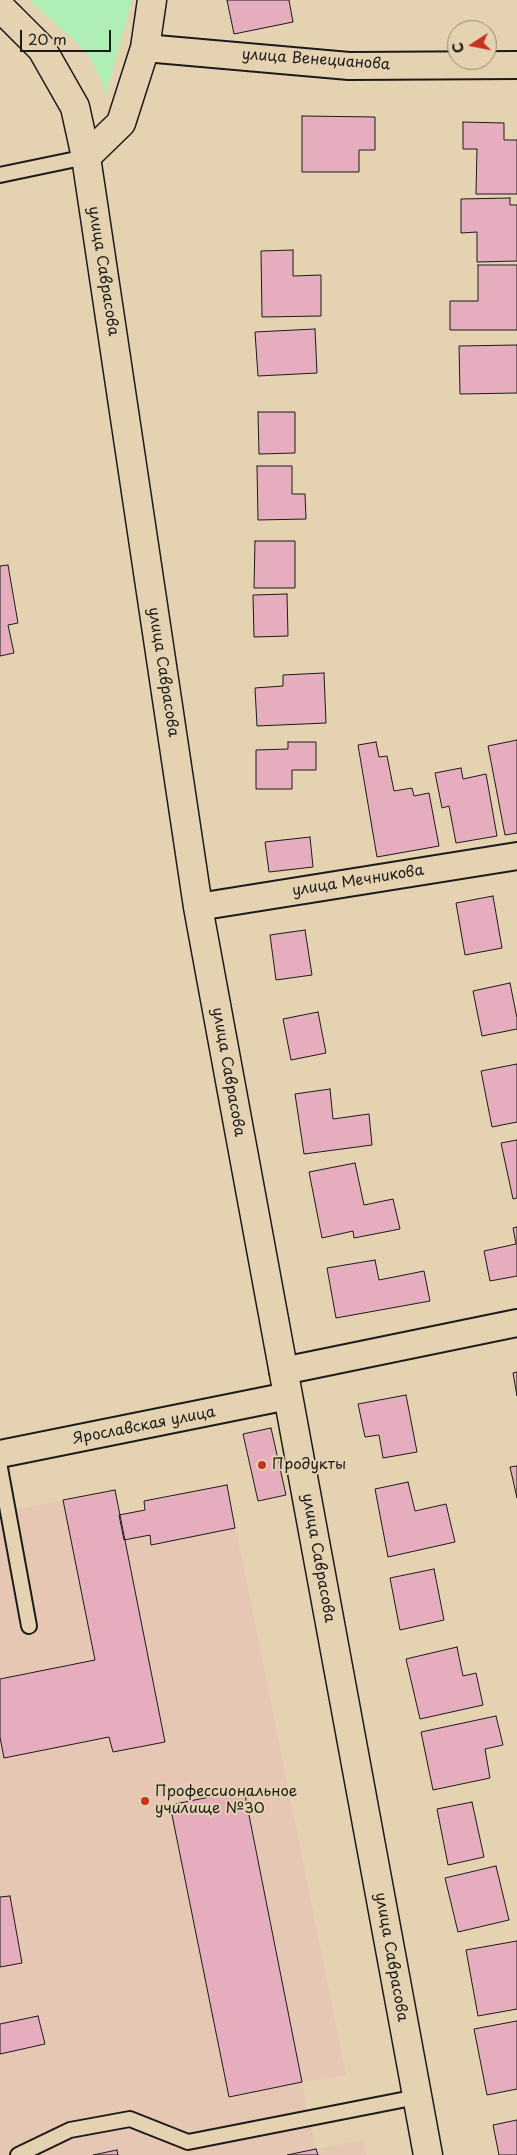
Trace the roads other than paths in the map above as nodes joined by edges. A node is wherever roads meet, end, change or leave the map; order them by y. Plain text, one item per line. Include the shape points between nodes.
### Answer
1 (152, 0) edge
2 (0, 7) edge
3 (145, 48) junction
4 (517, 66) edge
5 (86, 157) junction
6 (0, 175) edge
7 (517, 856) edge
8 (198, 907) junction
9 (517, 1323) edge
10 (286, 1383) junction
11 (0, 1454) edge
12 (0, 1468) edge
13 (29, 1626) dead end
14 (417, 2096) junction
15 (18, 2155) edge
16 (428, 2155) edge

1 - 3 street
2 - 5 street, улица Саврасова via 47,57 75,107
3 - 4 street, улица Венецианова via 349,66
3 - 5 street via 121,124
5 - 6 lane
5 - 8 street, улица Саврасова
7 - 8 street, улица Мечникова
8 - 10 street, улица Саврасова
9 - 10 street, Ярославская улица
10 - 11 street, Ярославская улица
10 - 14 street, улица Саврасова
12 - 13 lane
14 - 15 lane via 188,2142 130,2119 70,2130
14 - 16 street, улица Саврасова

